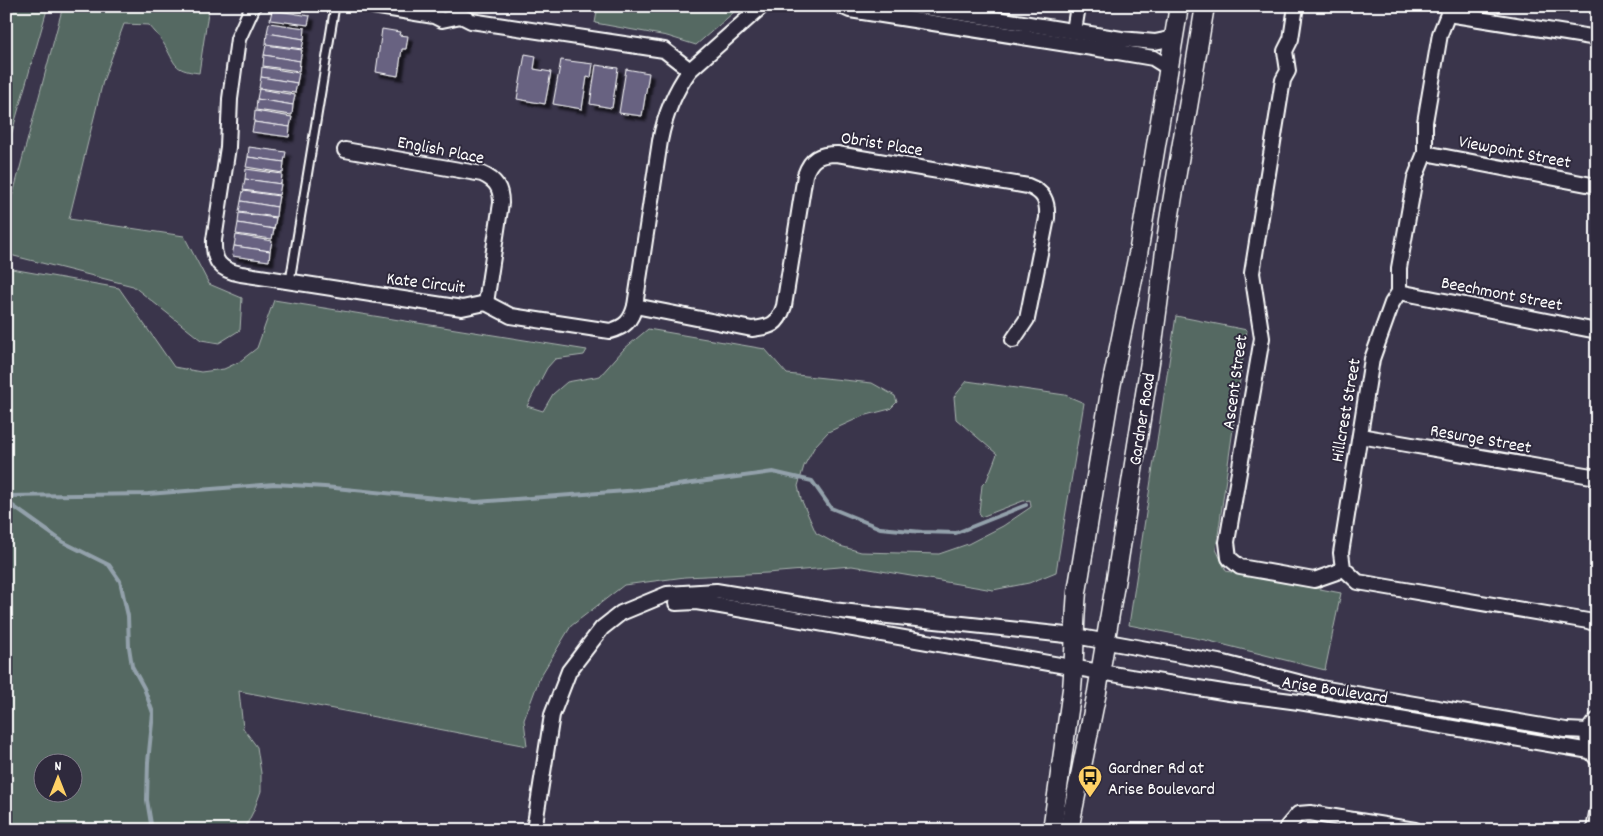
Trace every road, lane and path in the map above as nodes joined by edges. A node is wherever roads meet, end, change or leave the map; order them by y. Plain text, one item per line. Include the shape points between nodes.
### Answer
1 (253, 6) edge
2 (335, 6) edge
3 (373, 6) edge
4 (762, 6) edge
5 (841, 6) edge
6 (918, 6) edge
7 (1078, 6) edge
8 (1179, 6) edge
9 (1205, 6) edge
10 (1296, 6) edge
11 (1448, 10) edge
12 (1074, 31) junction
13 (1174, 38) junction
14 (1597, 38) edge
15 (1169, 68) junction
16 (690, 70) junction
17 (345, 150) dead end
18 (1425, 153) junction
19 (1597, 186) edge
20 (1168, 220) junction
21 (1138, 254) junction
22 (290, 281) junction
23 (1399, 292) junction
24 (486, 303) junction
25 (635, 306) junction
26 (1597, 331) edge
27 (1013, 340) dead end
28 (1360, 436) junction
29 (1597, 477) edge
30 (1343, 568) junction
31 (832, 610) junction
32 (1597, 624) edge
33 (830, 625) junction
34 (602, 628) junction
35 (1076, 636) junction
36 (1105, 641) junction
37 (1074, 667) junction
38 (1100, 672) junction
39 (1593, 725) edge
40 (1593, 755) edge
41 (1597, 814) edge
42 (534, 830) edge
43 (1052, 830) edge
44 (1069, 830) edge
45 (1287, 830) edge
46 (1415, 830) edge
47 (1594, 830) edge

1 - 22 street, Kate Circuit via 238,39 214,254 218,263 228,271
2 - 22 lane
3 - 16 street via 442,20 461,16 490,25 664,50
4 - 16 street, Kate Circuit
5 - 15 street via 1153,58
6 - 12 street
7 - 12 street
8 - 13 street, Gardner Road
9 - 20 street, Gardner Road
10 - 30 street, Ascent Street via 1291,39 1285,51 1288,71 1283,80 1252,272 1262,338 1227,542 1229,558 1240,567 1314,580
11 - 14 street
11 - 18 street, Hillcrest Street via 1440,34 1425,122
12 - 13 street via 1155,42
13 - 15 street, Gardner Road
15 - 21 street, Gardner Road
16 - 25 street, Kate Circuit via 681,81 664,120
17 - 24 street, English Place via 482,174 497,184 501,203
18 - 19 street, Viewpoint Street
18 - 23 street, Hillcrest Street via 1415,178
20 - 21 street via 1160,227 1150,253
20 - 36 street, Gardner Road via 1153,343
21 - 35 street, Gardner Road via 1110,392 1078,582 1074,618
22 - 24 street, Kate Circuit via 462,308
23 - 26 street, Beechmont Street
23 - 28 street, Hillcrest Street via 1372,359
24 - 25 street, Kate Circuit via 511,316 610,331 626,324
25 - 27 street, Obrist Place via 752,328 768,327 776,322 784,306 805,175 809,164 816,158 837,154 1037,189 1048,206 1047,218 1027,320
28 - 29 street, Resurge Street
28 - 30 street, Hillcrest Street via 1340,553
30 - 32 street via 1358,582
31 - 33 street
31 - 34 street, Arise Boulevard via 716,591 667,594 621,613
31 - 35 street, Arise Boulevard
33 - 34 street, Arise Boulevard via 696,602 668,603
33 - 37 street, Arise Boulevard
34 - 42 street via 569,671 552,714
35 - 36 street, Arise Boulevard
35 - 37 street, Gardner Road
36 - 38 street, Gardner Road
36 - 39 street, Arise Boulevard via 1224,663 1321,688 1566,730
37 - 38 street, Arise Boulevard
37 - 43 street, Gardner Road
38 - 40 street, Arise Boulevard via 1299,702
38 - 44 street, Gardner Road
39 - 40 street via 1587,743
41 - 47 street
45 - 46 street via 1298,814 1310,813

